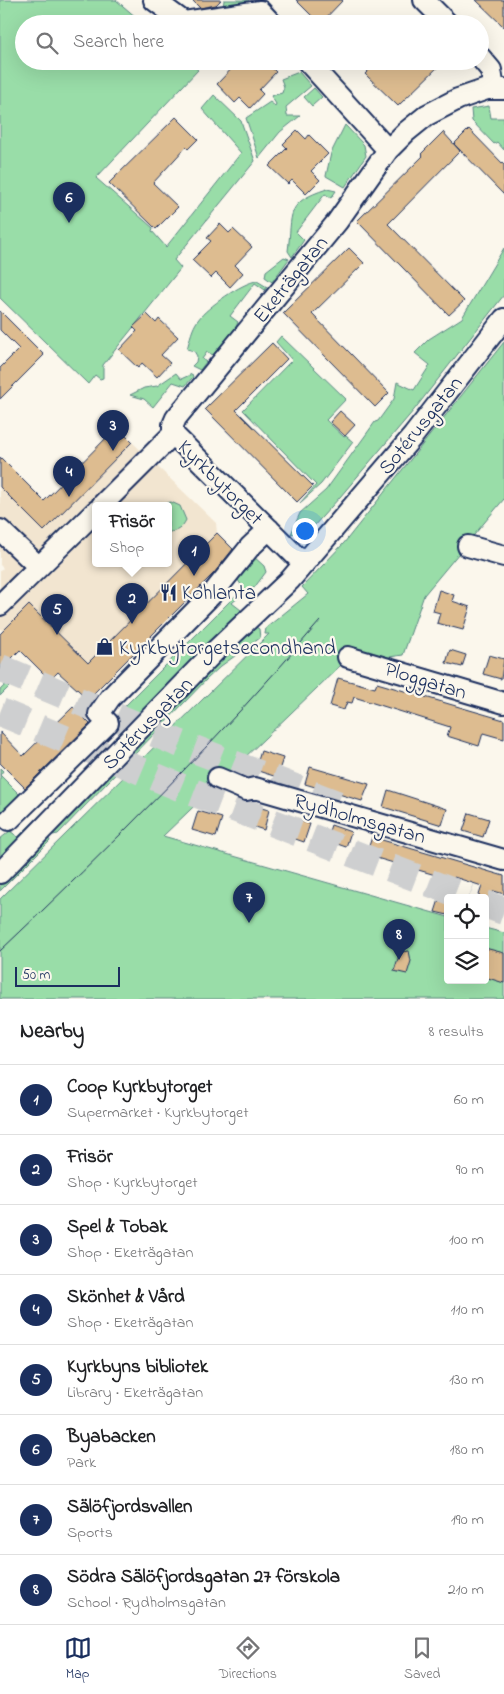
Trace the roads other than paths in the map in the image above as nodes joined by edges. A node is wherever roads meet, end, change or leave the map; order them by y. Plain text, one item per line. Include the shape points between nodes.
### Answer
1 (154, 0) edge
2 (424, 0) edge
3 (174, 15) edge
4 (232, 15) edge
5 (264, 15) edge
6 (439, 15) edge
7 (489, 68) edge
8 (315, 70) edge
9 (499, 89) edge
10 (388, 150) junction
11 (504, 319) edge
12 (173, 434) junction
13 (105, 502) edge
14 (92, 515) edge
15 (269, 529) junction
16 (0, 530) edge
17 (468, 546) dead end
18 (504, 556) edge
19 (304, 564) junction
20 (39, 567) junction
21 (0, 605) edge
22 (348, 658) dead end
23 (504, 703) edge
24 (218, 778) dead end
25 (9, 820) dead end
26 (504, 860) edge
27 (0, 873) edge

1 - 3 street
2 - 6 street
4 - 5 street via 260,11
7 - 9 street
8 - 10 street
9 - 10 street, Eketrägatan via 458,99 427,115
10 - 12 street, Eketrägatan via 337,222 176,418
11 - 19 street, Sotérusgatan via 413,436
12 - 13 street, Eketrägatan
12 - 15 street, Kyrkbytorget
14 - 20 street
15 - 19 street, Kyrkbytorget
15 - 25 street, Kyrkbytorget via 213,593 110,698 99,714 108,723
16 - 20 street
17 - 18 street
19 - 27 street, Sotérusgatan
20 - 21 street
22 - 23 street, Ploggatan
24 - 26 street, Rydholmsgatan via 246,790 255,788

